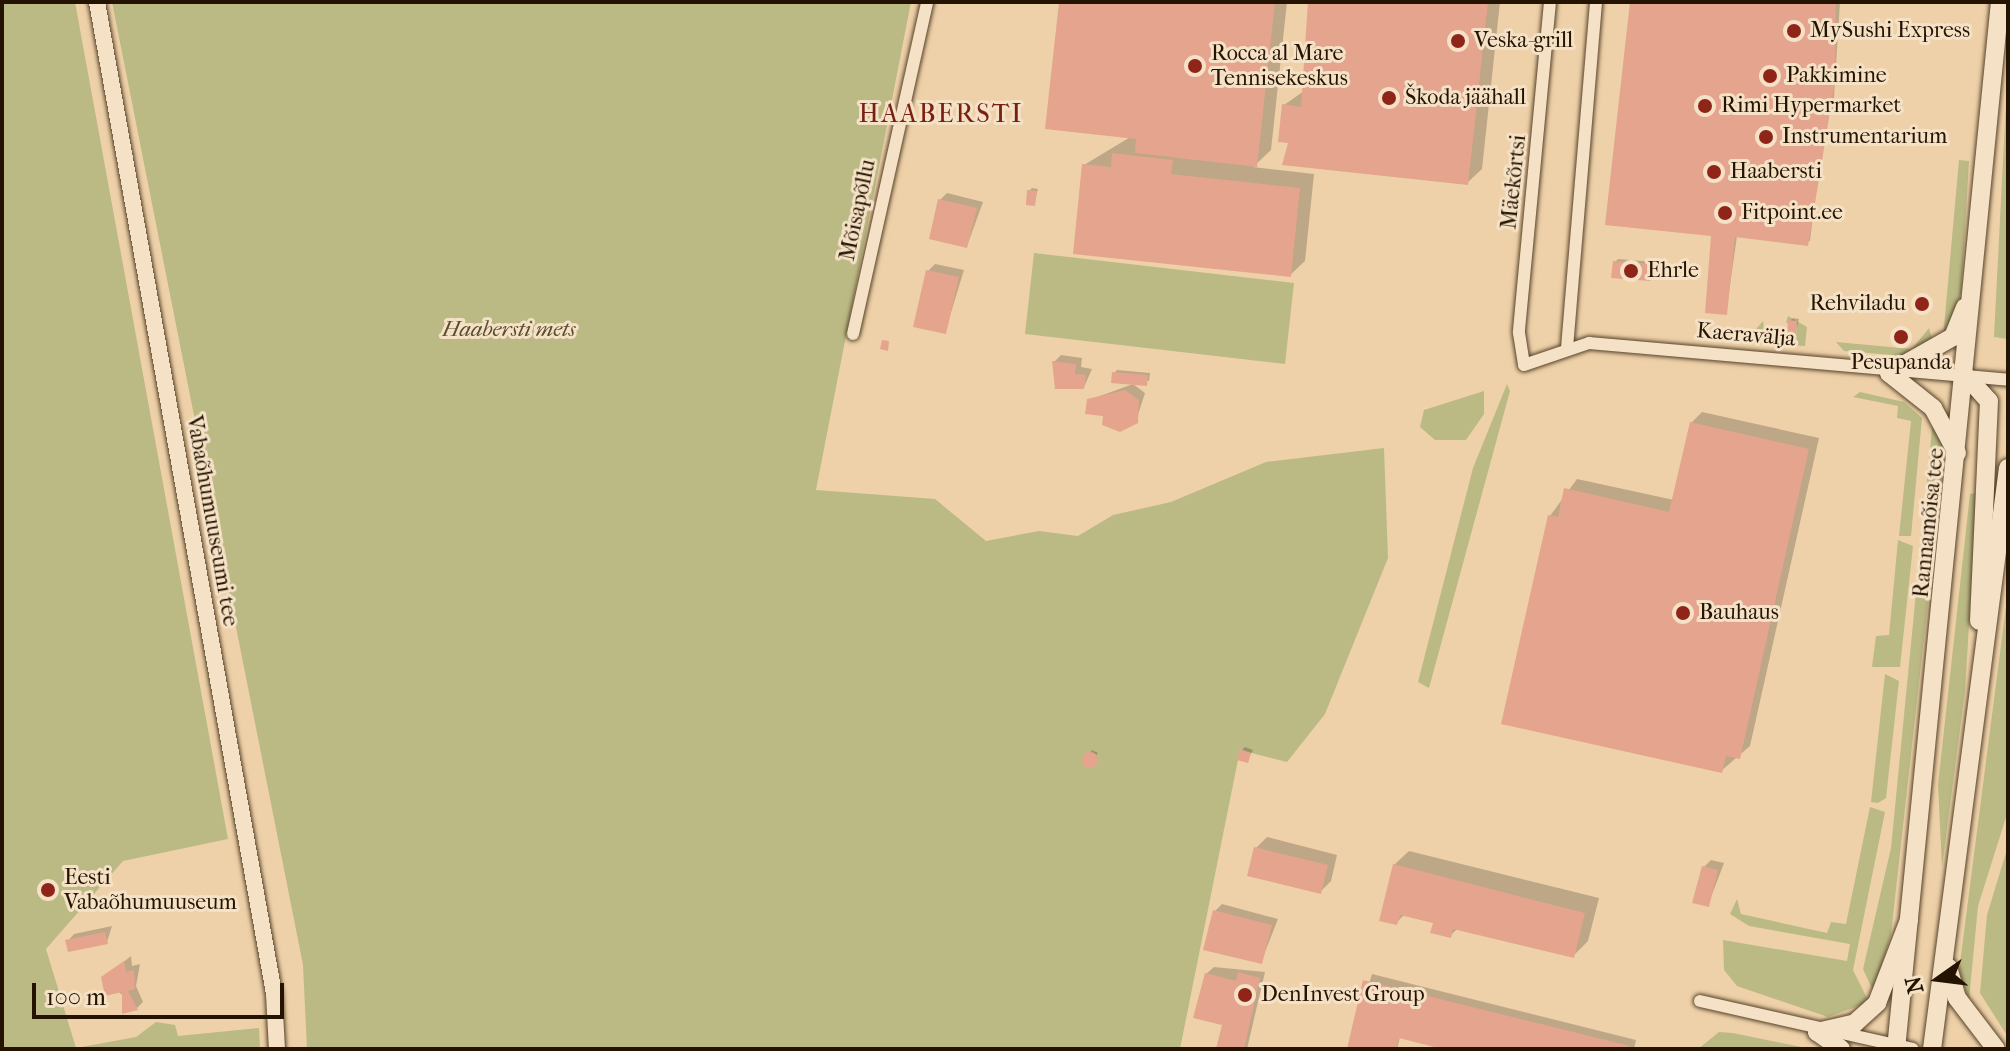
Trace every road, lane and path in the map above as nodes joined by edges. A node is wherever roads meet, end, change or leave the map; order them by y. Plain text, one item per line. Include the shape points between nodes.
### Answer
1 (97, 2) edge
2 (927, 2) edge
3 (1550, 2) edge
4 (1596, 2) edge
5 (2000, 2) edge
6 (1975, 278) junction
7 (853, 334) dead end
8 (1567, 348) junction
9 (1524, 365) joint
10 (1889, 373) junction
11 (1968, 378) junction
12 (2008, 380) edge
13 (1959, 461) junction
14 (2008, 468) edge
15 (1980, 688) junction
16 (1912, 914) junction
17 (1945, 956) junction
18 (1700, 1001) dead end
19 (1817, 1032) junction
20 (1902, 1048) edge
21 (277, 1049) edge
22 (1841, 1049) edge
23 (1932, 1049) edge
24 (1996, 1049) edge

1 - 21 street, Vabaõhumuuseumi tee via 274,994
2 - 7 street, Mõisapõllu
3 - 9 street, Mäekõrtsi via 1519,333
4 - 8 street
5 - 6 main road, Rannamõisa tee
6 - 10 main road via 1953,337
6 - 11 main road, Rannamõisa tee
8 - 9 street, Kaeravälja
8 - 10 street, Kaeravälja via 1589,343 1728,353
10 - 11 street, Kaeravälja
10 - 13 main road via 1945,424
11 - 12 street, Kaeravälja
11 - 13 main road, Rannamõisa tee
11 - 15 main road via 1989,401 1978,562
13 - 16 main road, Rannamõisa tee
14 - 15 main road
15 - 17 main road
16 - 19 main road via 1877,1003 1855,1023
16 - 20 main road, Rannamõisa tee
17 - 23 main road
17 - 24 main road via 1957,998
18 - 19 street
19 - 20 street
19 - 22 main road

